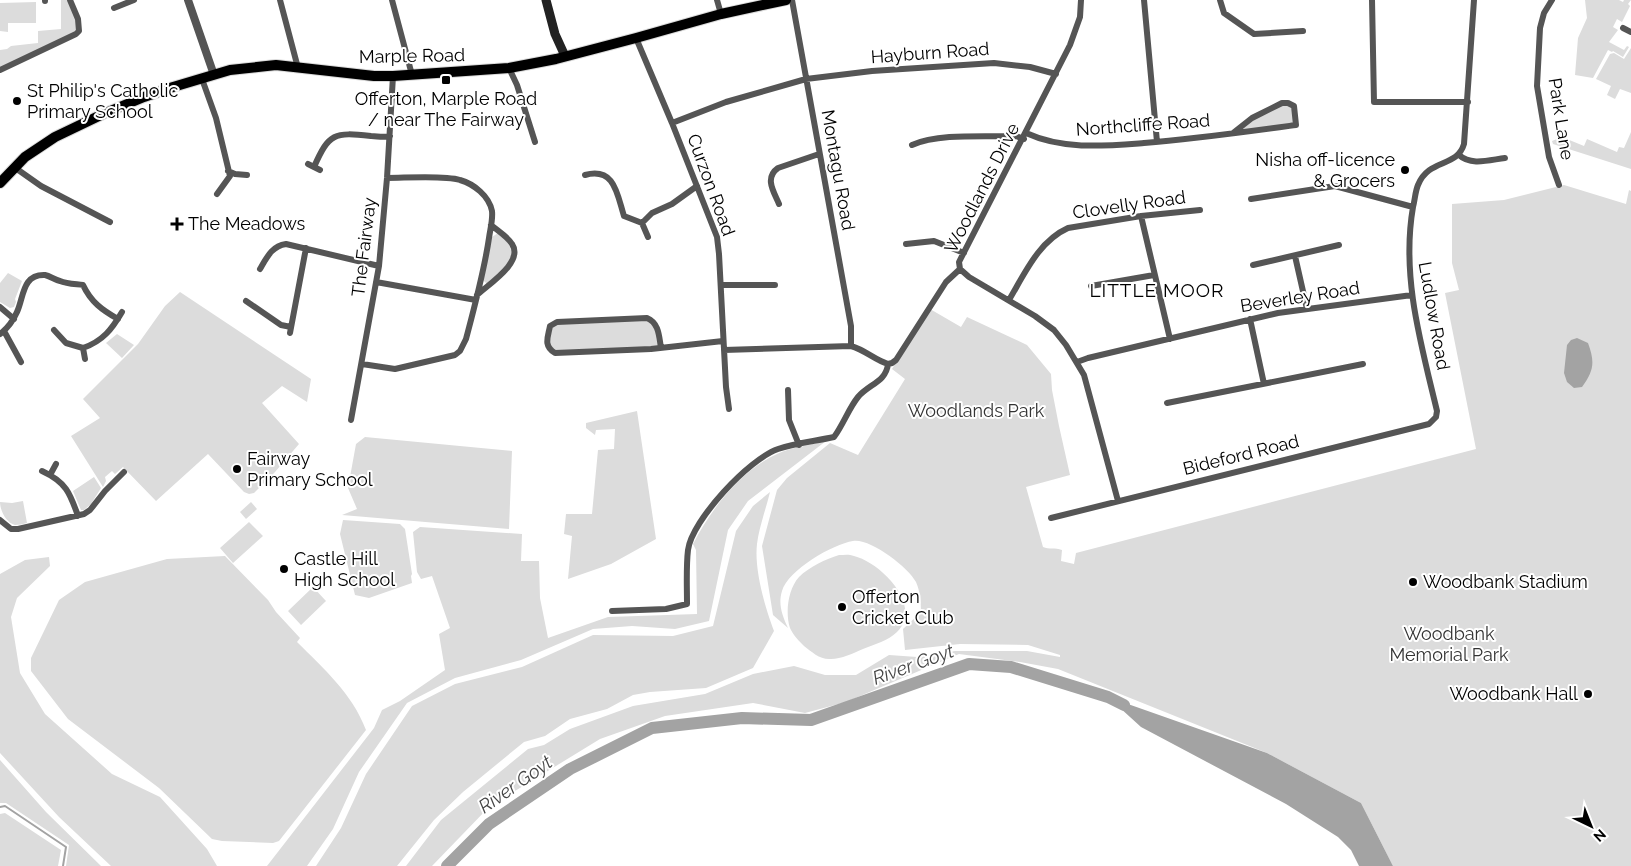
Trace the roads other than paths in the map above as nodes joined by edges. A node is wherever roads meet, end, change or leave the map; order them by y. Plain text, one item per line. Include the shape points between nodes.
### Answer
1 (70, 0) edge
2 (134, 0) edge
3 (188, 0) edge
4 (280, 0) edge
5 (392, 0) edge
6 (546, 0) edge
7 (717, 0) edge
8 (786, 0) edge
9 (792, 0) edge
10 (1081, 0) edge
11 (1144, 0) edge
12 (1220, 0) edge
13 (1372, 0) edge
14 (1474, 0) edge
15 (1552, 0) edge
16 (114, 8) dead end
17 (720, 14) junction
18 (1623, 28) dead end
19 (1303, 31) dead end
20 (1631, 32) edge
21 (636, 38) junction
22 (561, 57) junction
23 (298, 68) junction
24 (509, 68) junction
25 (0, 70) edge
26 (1056, 74) junction
27 (214, 75) junction
28 (412, 75) junction
29 (393, 76) junction
30 (202, 79) junction
31 (806, 79) junction
32 (1468, 102) junction
33 (672, 123) junction
34 (1234, 133) junction
35 (390, 136) junction
36 (1025, 136) junction
37 (535, 142) dead end
38 (1157, 142) junction
39 (912, 145) dead end
40 (819, 154) junction
41 (1459, 155) junction
42 (1505, 158) dead end
43 (14, 167) junction
44 (314, 167) dead end
45 (228, 171) junction
46 (246, 175) dead end
47 (585, 175) dead end
48 (388, 178) junction
49 (0, 183) edge
50 (1559, 185) dead end
51 (697, 186) junction
52 (217, 194) dead end
53 (1251, 199) dead end
54 (779, 204) dead end
55 (1413, 207) junction
56 (1200, 210) dead end
57 (1141, 216) junction
58 (110, 222) dead end
59 (642, 223) junction
60 (491, 225) junction
61 (648, 237) dead end
62 (906, 244) dead end
63 (1339, 245) dead end
64 (306, 248) junction
65 (964, 253) junction
66 (1295, 256) junction
67 (1252, 265) dead end
68 (379, 266) junction
69 (260, 269) dead end
70 (960, 269) junction
71 (1154, 275) junction
72 (376, 282) junction
73 (775, 285) dead end
74 (721, 286) junction
75 (1091, 286) dead end
76 (1412, 295) junction
77 (476, 297) junction
78 (1009, 300) junction
79 (246, 301) dead end
80 (0, 307) edge
81 (1307, 309) junction
82 (122, 312) dead end
83 (14, 318) junction
84 (118, 319) junction
85 (1250, 319) junction
86 (54, 330) dead end
87 (2, 332) edge
88 (1170, 338) junction
89 (724, 341) junction
90 (851, 346) junction
91 (83, 348) junction
92 (661, 348) junction
93 (724, 350) junction
94 (85, 359) dead end
95 (21, 362) dead end
96 (1077, 362) junction
97 (362, 364) junction
98 (888, 364) junction
99 (1363, 364) dead end
100 (1264, 384) junction
101 (788, 390) dead end
102 (1167, 403) dead end
103 (729, 409) dead end
104 (1436, 417) joint
105 (351, 420) dead end
106 (798, 445) junction
107 (56, 464) dead end
108 (42, 472) dead end
109 (124, 472) dead end
110 (50, 475) junction
111 (1118, 501) junction
112 (78, 516) junction
113 (1051, 518) dead end
114 (0, 520) edge
115 (612, 612) dead end

1 - 25 street via 78,19 79,31 76,34
2 - 16 street
3 - 27 street
4 - 23 street
5 - 28 street
6 - 22 main road
7 - 17 street
8 - 17 main road, Marple Road
9 - 31 street, Montagu Road
10 - 26 street, Woodlands Drive via 1080,18
11 - 38 street
12 - 19 street via 1224,13 1254,34
13 - 32 street via 1374,102
14 - 32 street
15 - 50 street, Park Lane via 1540,28 1537,86 1549,157
17 - 21 main road, Marple Road
18 - 20 street
21 - 22 main road, Marple Road
21 - 33 street, Curzon Road
22 - 24 main road, Marple Road
23 - 27 main road, Marple Road via 276,65 249,67
23 - 29 main road, Marple Road
24 - 28 main road, Marple Road
24 - 37 street
26 - 31 street, Hayburn Road via 994,63
26 - 36 street, Woodlands Drive
27 - 30 main road, Marple Road
28 - 29 main road, Marple Road
29 - 35 street, The Fairway
30 - 43 main road, Marple Road via 151,94 103,114 55,137
30 - 45 street via 216,118
31 - 33 street, Hayburn Road via 726,102
31 - 40 street, Montagu Road
32 - 41 street via 1464,144
33 - 51 street, Curzon Road
34 - 34 street, Northcliffe Road via 1296,124 1294,106 1282,104 1252,118
34 - 38 street, Northcliffe Road
35 - 44 street via 348,133 337,136 327,142
35 - 48 street, The Fairway
36 - 38 street, Northcliffe Road via 1072,146
36 - 39 street, Northcliffe Road via 924,139
36 - 65 street, Woodlands Drive
40 - 54 street via 774,171 770,184
40 - 90 street, Montagu Road via 851,326
41 - 42 street via 1471,162
41 - 55 street, Ludlow Road via 1425,173
43 - 49 main road, Marple Road
43 - 58 street via 41,186
45 - 46 street
45 - 52 street via 230,176
47 - 59 street via 594,172 612,180 624,216
48 - 60 street via 453,179 469,184 488,202 492,211
48 - 68 street, The Fairway
51 - 59 street via 672,204 652,213
51 - 74 street, Curzon Road via 717,237
53 - 55 street via 1334,186
55 - 76 street, Ludlow Road via 1408,244
56 - 57 street, Clovelly Road
57 - 71 street
57 - 78 street, Clovelly Road via 1068,228 1056,233 1037,254
59 - 61 street
60 - 77 street
60 - 77 street via 511,242 515,252 511,265
62 - 65 street via 934,241
63 - 66 street
64 - 68 street
64 - 69 street via 282,244 264,258
64 - 79 street via 291,330 252,308
65 - 70 street, Woodlands Drive
66 - 67 street
66 - 81 street
68 - 72 street, The Fairway
70 - 78 street
70 - 98 street, Woodlands Drive via 946,282 896,360
71 - 75 street
71 - 88 street
72 - 77 street
72 - 97 street, The Fairway
73 - 74 street
74 - 89 street, Curzon Road
76 - 81 street, Beverley Road
76 - 104 street, Ludlow Road
77 - 97 street via 464,346 455,355 395,369
78 - 96 street via 1054,330
80 - 83 street
81 - 85 street, Beverley Road
82 - 84 street
83 - 84 street via 26,284 31,278 47,275 61,282 83,285 93,302
83 - 87 street
84 - 91 street via 107,334
85 - 88 street, Beverley Road
85 - 100 street
86 - 91 street via 66,342
87 - 95 street
88 - 96 street, Beverley Road
89 - 92 street
89 - 93 street, Curzon Road
90 - 93 street
90 - 98 street
91 - 94 street
92 - 92 street via 555,353 546,345 550,326 557,322 647,318 656,324
93 - 103 street, Curzon Road
96 - 111 street via 1084,375
97 - 105 street, The Fairway
98 - 106 street, Woodlands Drive via 881,380 855,400 834,437
99 - 100 street
100 - 102 street
101 - 106 street via 789,420
104 - 111 street, Bideford Road via 1429,424
106 - 115 street, Woodlands Drive via 776,450 749,466 724,490 697,528 688,548 687,604 666,609
107 - 110 street
108 - 110 street
109 - 112 street via 90,510
110 - 112 street via 70,494
111 - 113 street, Bideford Road
112 - 114 street via 18,530 11,529

